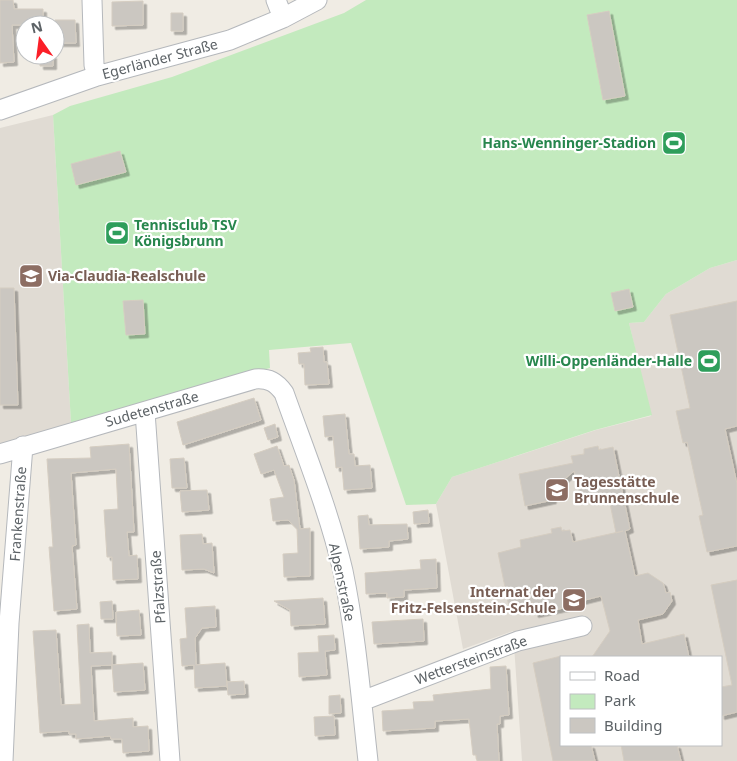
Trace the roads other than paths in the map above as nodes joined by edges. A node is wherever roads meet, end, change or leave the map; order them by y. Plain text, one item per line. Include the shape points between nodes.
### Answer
1 (92, 0) edge
2 (276, 0) edge
3 (317, 0) edge
4 (283, 18) junction
5 (97, 76) junction
6 (0, 110) edge
7 (290, 409) joint
8 (145, 412) junction
9 (23, 446) junction
10 (0, 454) edge
11 (582, 626) dead end
12 (362, 701) junction
13 (3, 761) edge
14 (170, 761) edge
15 (368, 761) edge

1 - 5 street
2 - 4 street
3 - 4 street, Egerländer Straße
4 - 5 street, Egerländer Straße via 230,40
5 - 6 street, Egerländer Straße
7 - 8 street, Sudetenstraße via 281,389 266,378
7 - 12 street, Alpenstraße via 342,570
8 - 9 street, Sudetenstraße
8 - 14 street, Pfalzstraße
9 - 10 street, Sudetenstraße
9 - 13 street, Frankenstraße via 8,633
11 - 12 street, Wettersteinstraße via 518,641
12 - 15 street, Alpenstraße

